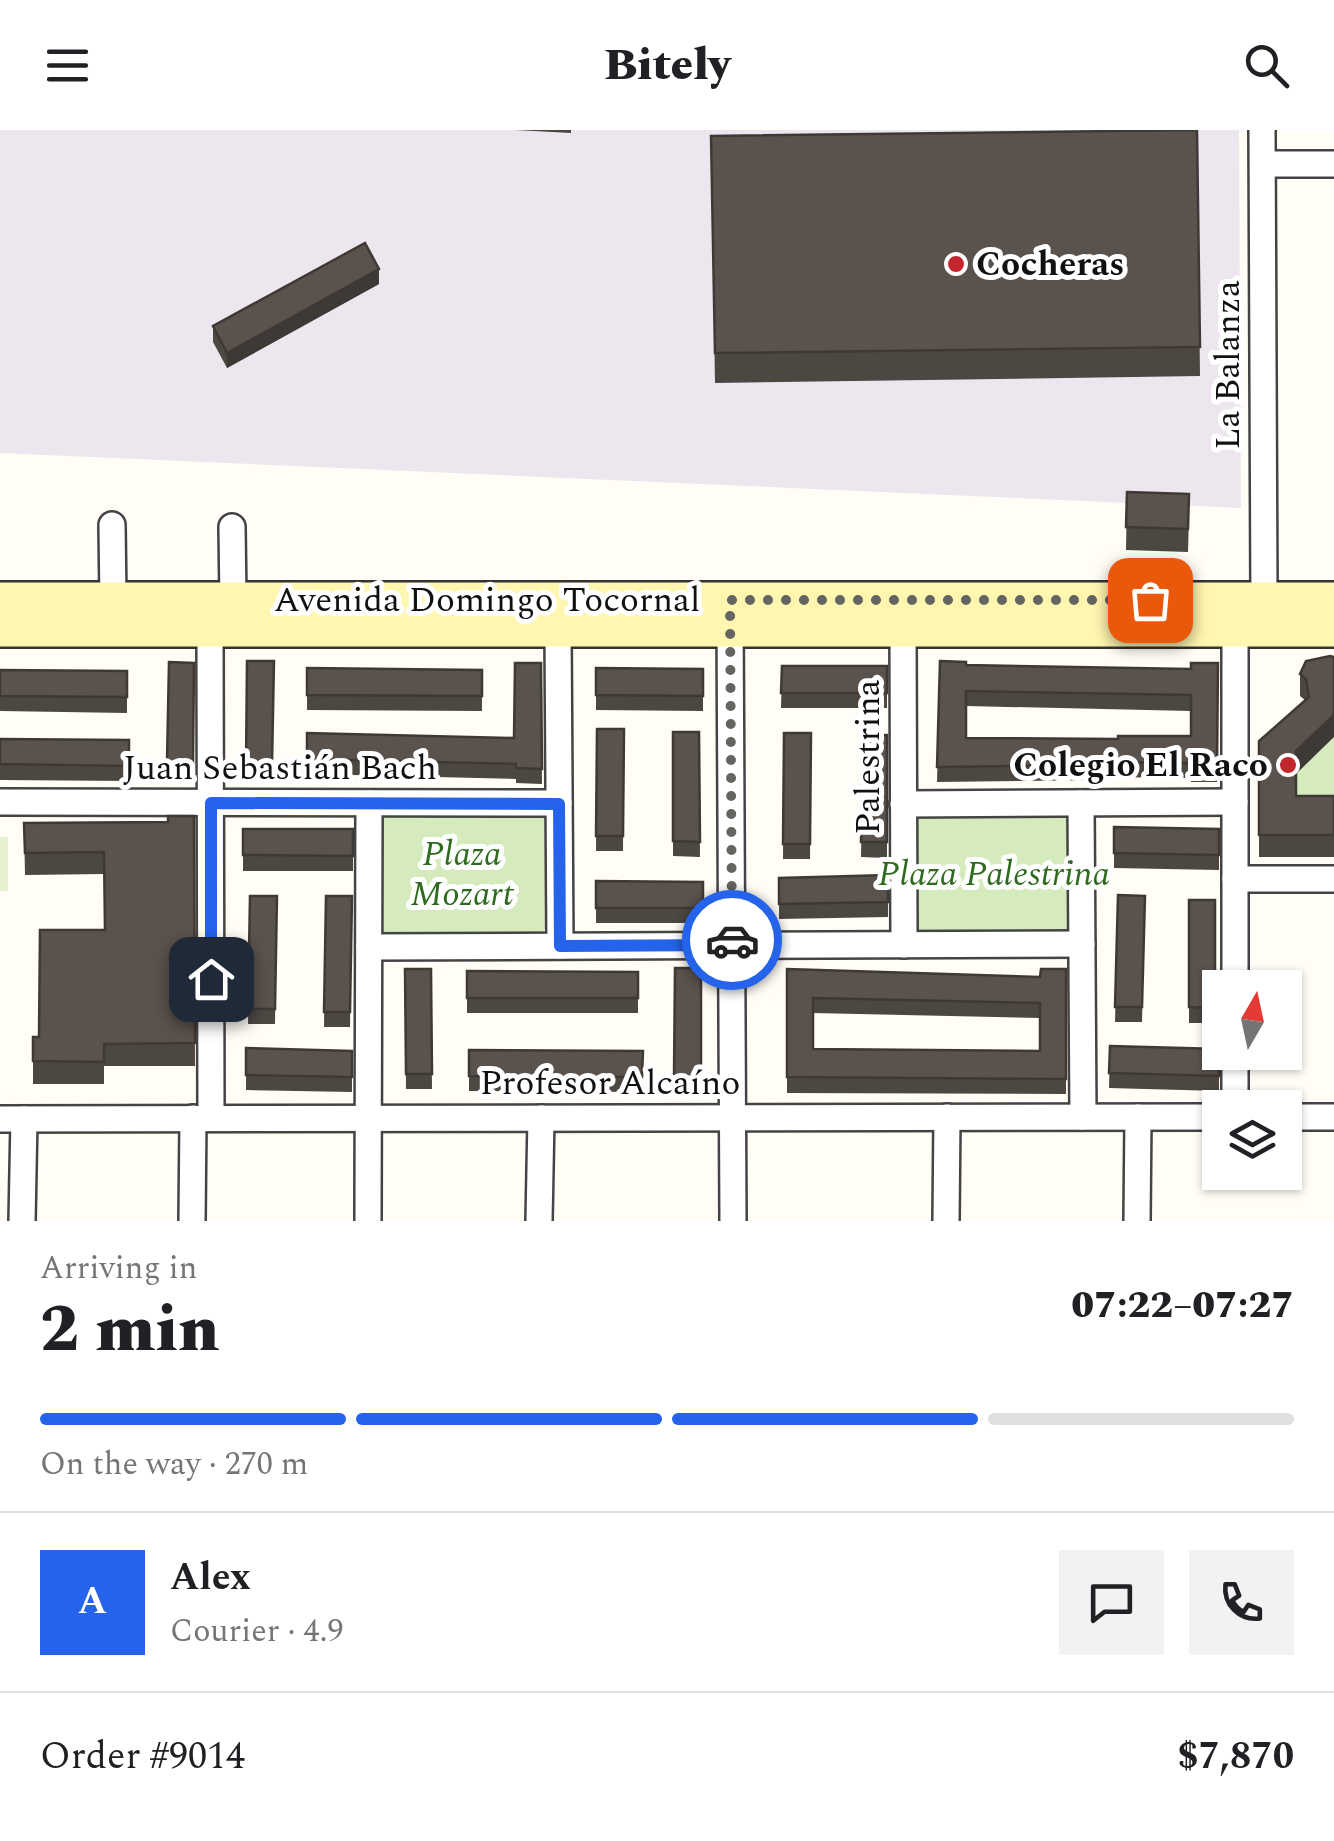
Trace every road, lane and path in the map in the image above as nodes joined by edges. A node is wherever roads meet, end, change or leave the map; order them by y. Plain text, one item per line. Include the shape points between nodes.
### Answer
1 (1262, 130) edge
2 (1262, 164) junction
3 (1334, 164) edge
4 (112, 526) dead end
5 (232, 527) dead end
6 (0, 600) edge
7 (112, 600) junction
8 (233, 600) junction
9 (1264, 600) junction
10 (1334, 600) edge
11 (730, 615) junction
12 (1235, 628) junction
13 (0, 629) edge
14 (210, 629) junction
15 (558, 629) junction
16 (902, 629) junction
17 (1334, 629) edge
18 (0, 802) edge
19 (1235, 802) junction
20 (211, 803) junction
21 (369, 803) junction
22 (1081, 803) junction
23 (559, 804) junction
24 (903, 804) junction
25 (1235, 879) junction
26 (1334, 879) edge
27 (1082, 944) junction
28 (732, 945) junction
29 (904, 945) junction
30 (560, 946) junction
31 (369, 947) junction
32 (1236, 970) edge
33 (946, 1117) junction
34 (1084, 1117) junction
35 (1138, 1117) junction
36 (1202, 1117) edge
37 (1302, 1117) edge
38 (1334, 1117) edge
39 (12, 1118) edge
40 (202, 1118) junction
41 (370, 1118) junction
42 (541, 1118) junction
43 (733, 1118) junction
44 (22, 1221) edge
45 (192, 1221) edge
46 (368, 1221) edge
47 (540, 1221) edge
48 (732, 1221) edge
49 (946, 1221) edge
50 (1137, 1221) edge

1 - 2 street, La Balanza
2 - 3 street
2 - 9 street, La Balanza
4 - 7 street
5 - 8 street
6 - 7 main road, Avenida Domingo Tocornal
7 - 8 main road, Avenida Domingo Tocornal
8 - 11 main road, Avenida Domingo Tocornal
9 - 10 main road, Avenida Domingo Tocornal
9 - 11 main road, Avenida Domingo Tocornal
11 - 15 main road, Avenida Domingo Tocornal
11 - 16 main road, Avenida Domingo Tocornal
11 - 28 street
12 - 16 main road, Avenida Domingo Tocornal
12 - 17 main road, Avenida Domingo Tocornal
12 - 19 street
13 - 14 main road, Avenida Domingo Tocornal
14 - 15 main road, Avenida Domingo Tocornal
14 - 20 street
15 - 23 street
16 - 24 street, Palestrina
18 - 20 street, Juan Sebastián Bach
19 - 22 street
19 - 25 street
20 - 21 street, Juan Sebastián Bach
20 - 40 street
21 - 23 street, Juan Sebastián Bach
21 - 31 street
22 - 24 street
22 - 27 street
23 - 30 street
24 - 29 street, Palestrina
25 - 26 street
25 - 32 street
27 - 29 street
27 - 34 street
28 - 29 street
28 - 30 street
28 - 43 street
30 - 31 street
31 - 41 street
33 - 34 street, Profesor Alcaíno
33 - 43 street, Profesor Alcaíno
33 - 49 street
34 - 35 street, Profesor Alcaíno
35 - 36 street, Profesor Alcaíno
35 - 50 street
37 - 38 street
39 - 40 street, Profesor Alcaíno
39 - 44 street
40 - 41 street, Profesor Alcaíno
40 - 45 street
41 - 42 street, Profesor Alcaíno
41 - 46 street
42 - 43 street, Profesor Alcaíno
42 - 47 street
43 - 48 street

